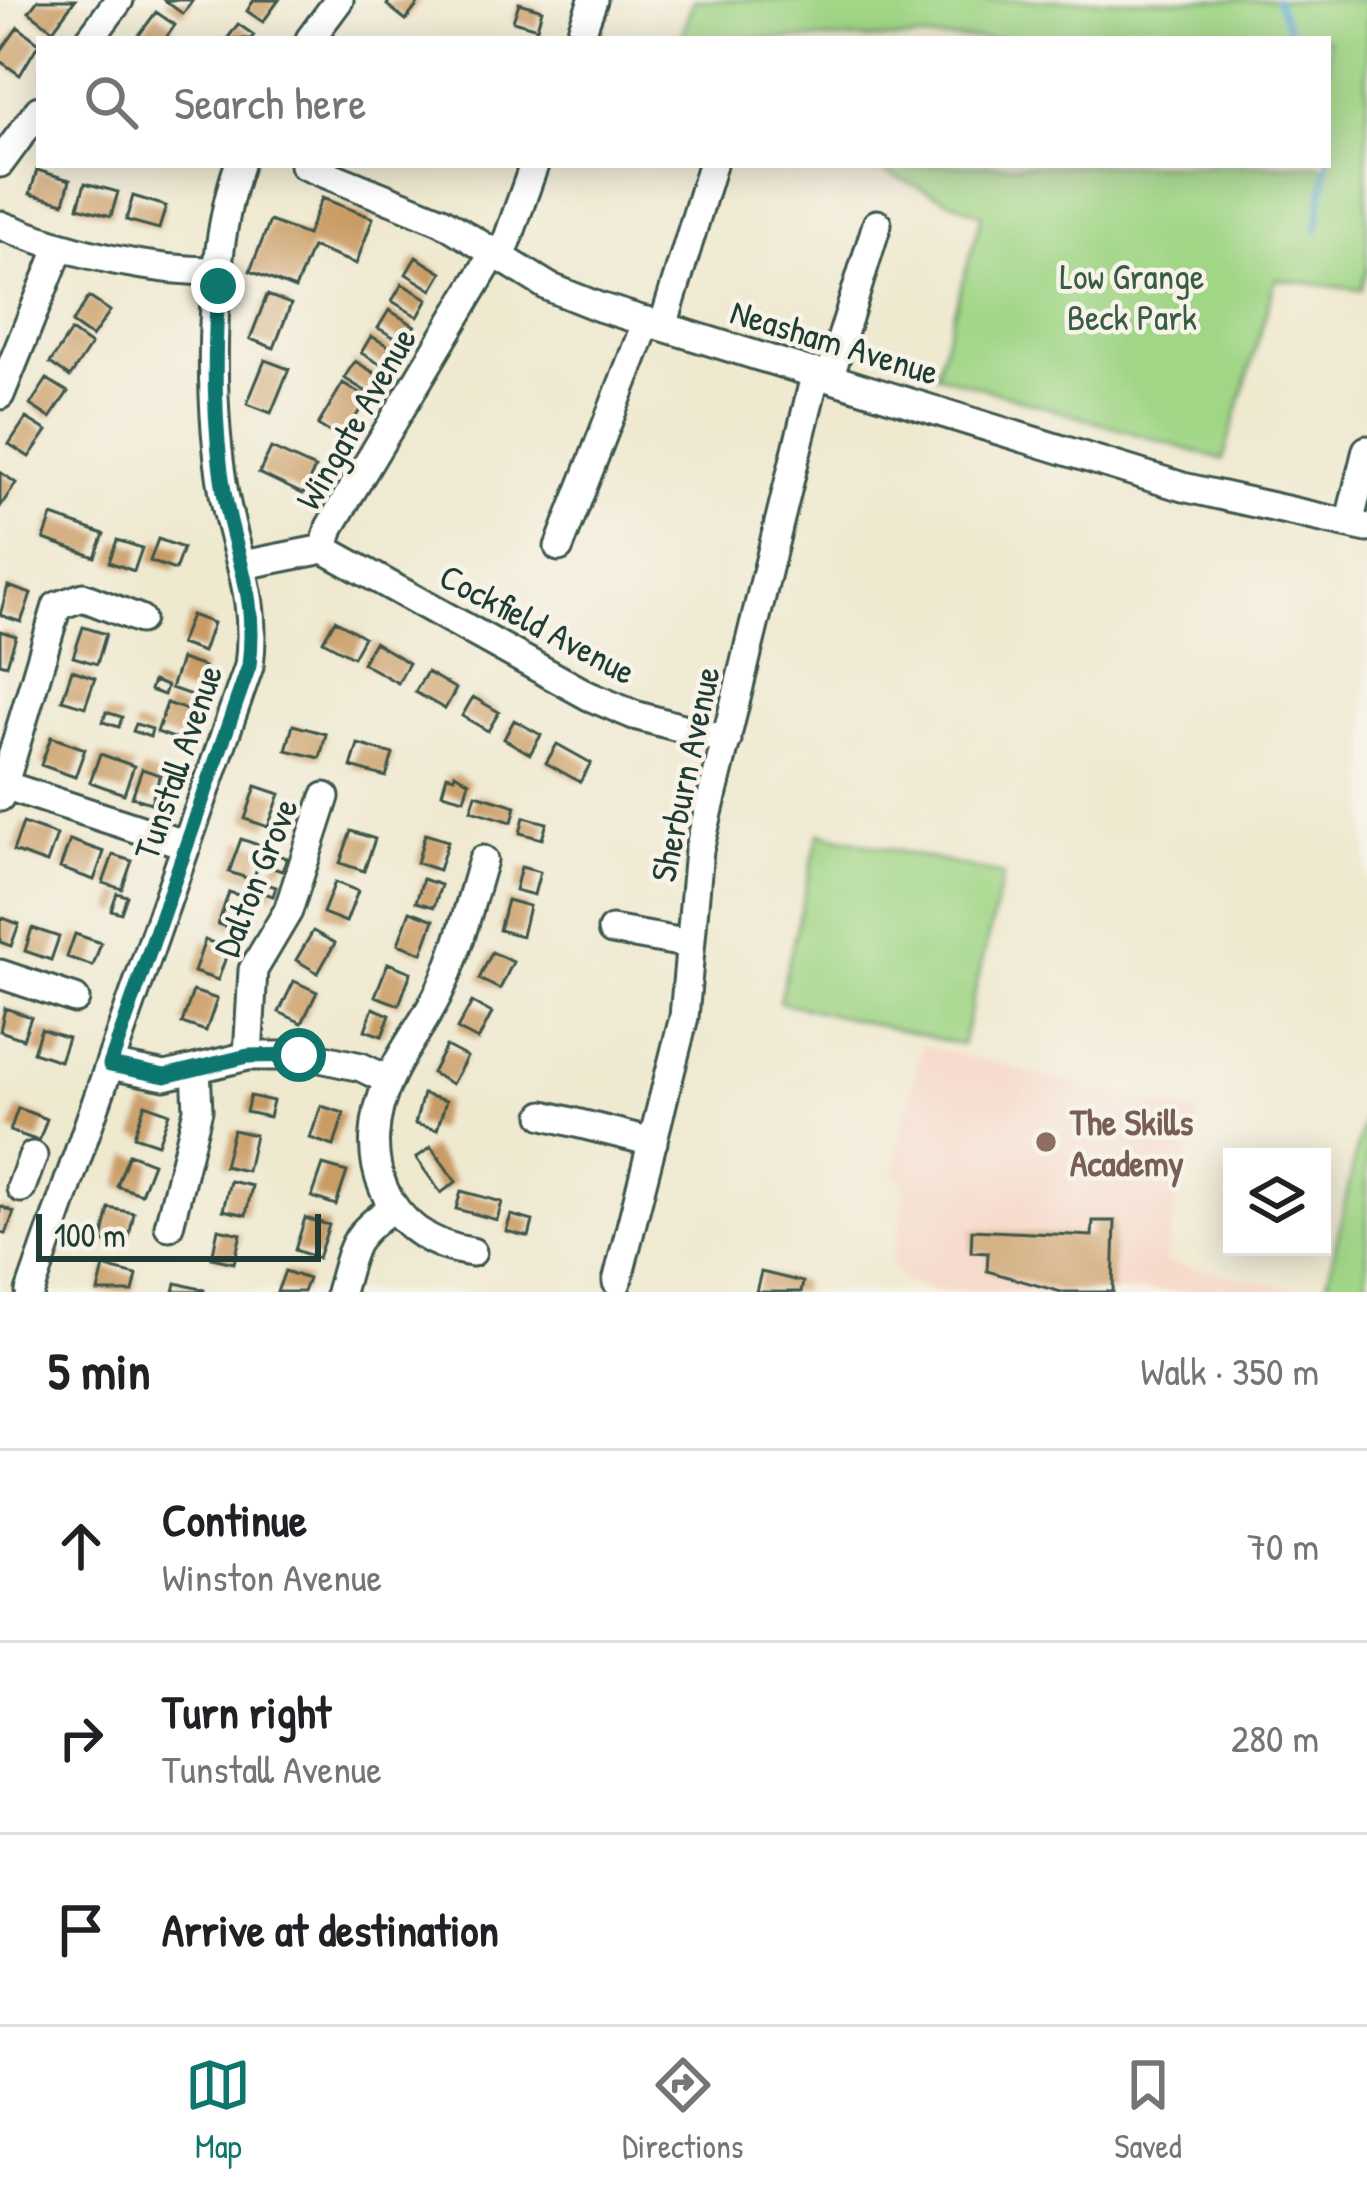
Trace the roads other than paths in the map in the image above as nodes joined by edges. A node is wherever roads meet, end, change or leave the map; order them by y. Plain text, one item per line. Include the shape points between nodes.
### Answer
1 (119, 0) edge
2 (339, 0) edge
3 (593, 0) edge
4 (92, 36) edge
5 (312, 36) edge
6 (580, 36) edge
7 (36, 114) edge
8 (0, 164) edge
9 (238, 168) edge
10 (311, 168) edge
11 (533, 168) edge
12 (711, 168) edge
13 (878, 224) dead end
14 (0, 225) edge
15 (59, 249) junction
16 (498, 255) junction
17 (219, 271) junction
18 (655, 324) junction
19 (822, 374) junction
20 (0, 395) edge
21 (1367, 450) edge
22 (1358, 526) edge
23 (559, 547) dead end
24 (324, 549) junction
25 (243, 565) junction
26 (141, 616) dead end
27 (727, 740) junction
28 (2, 791) edge
29 (325, 797) dead end
30 (187, 845) junction
31 (483, 860) dead end
32 (626, 926) dead end
33 (689, 944) junction
34 (0, 974) edge
35 (76, 998) dead end
36 (248, 1056) junction
37 (110, 1065) junction
38 (196, 1069) junction
39 (388, 1080) junction
40 (544, 1115) dead end
41 (653, 1142) junction
42 (392, 1208) junction
43 (170, 1226) dead end
44 (472, 1252) dead end
45 (616, 1268) dead end
46 (349, 1284) edge
47 (31, 1292) edge

1 - 4 street
2 - 5 street
3 - 6 street
7 - 8 street
9 - 17 street, Tunstall Avenue
10 - 16 street, Neasham Avenue via 442,221
11 - 16 street, Wingate Avenue
12 - 18 street
13 - 19 street, Sherburn Avenue
14 - 15 street
15 - 17 street
15 - 20 street
16 - 18 street, Neasham Avenue via 550,286
16 - 24 street, Wingate Avenue via 330,527
17 - 25 street, Tunstall Avenue via 219,456
18 - 19 street, Neasham Avenue
18 - 23 street
19 - 22 street, Neasham Avenue via 1183,487
19 - 27 street, Sherburn Avenue
21 - 22 street
24 - 25 street, Wingate Avenue
24 - 27 street, Cockfield Avenue via 589,696
25 - 30 street, Tunstall Avenue via 254,631 249,666
26 - 28 street via 83,597 52,597
27 - 33 street, Sherburn Avenue via 699,850
28 - 30 street
29 - 36 street, Dalton Grove via 281,927 253,970
30 - 37 street, Tunstall Avenue
31 - 39 street via 454,957
32 - 33 street
33 - 41 street, Sherburn Avenue via 684,1017
34 - 35 street
36 - 38 street
36 - 39 street via 311,1056
37 - 38 street via 165,1076
37 - 47 street, Tunstall Avenue
38 - 43 street via 198,1110
39 - 42 street via 377,1160
40 - 41 street via 579,1114
41 - 45 street, Sherburn Avenue
42 - 44 street via 424,1237
42 - 46 street via 354,1240

